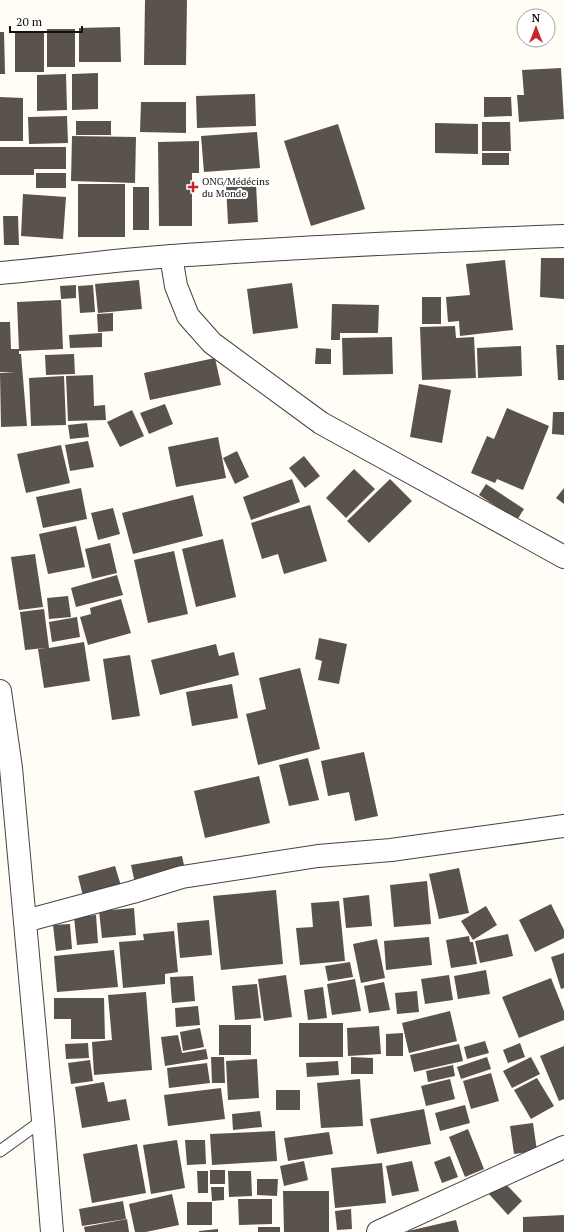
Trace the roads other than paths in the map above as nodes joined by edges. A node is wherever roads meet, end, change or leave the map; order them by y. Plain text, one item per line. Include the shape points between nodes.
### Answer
1 (564, 236) edge
2 (171, 256) junction
3 (0, 273) edge
4 (564, 557) edge
5 (0, 691) edge
6 (564, 826) edge
7 (24, 921) junction
8 (43, 1120) junction
9 (564, 1147) edge
10 (0, 1151) edge
11 (52, 1232) edge
12 (378, 1232) edge

1 - 2 street via 327,246
2 - 3 street
2 - 4 street via 176,286 188,316 212,343 321,423
5 - 7 street via 11,768
6 - 7 street via 391,850 318,856 182,877
7 - 8 street
8 - 10 lane
8 - 11 street
9 - 12 street

